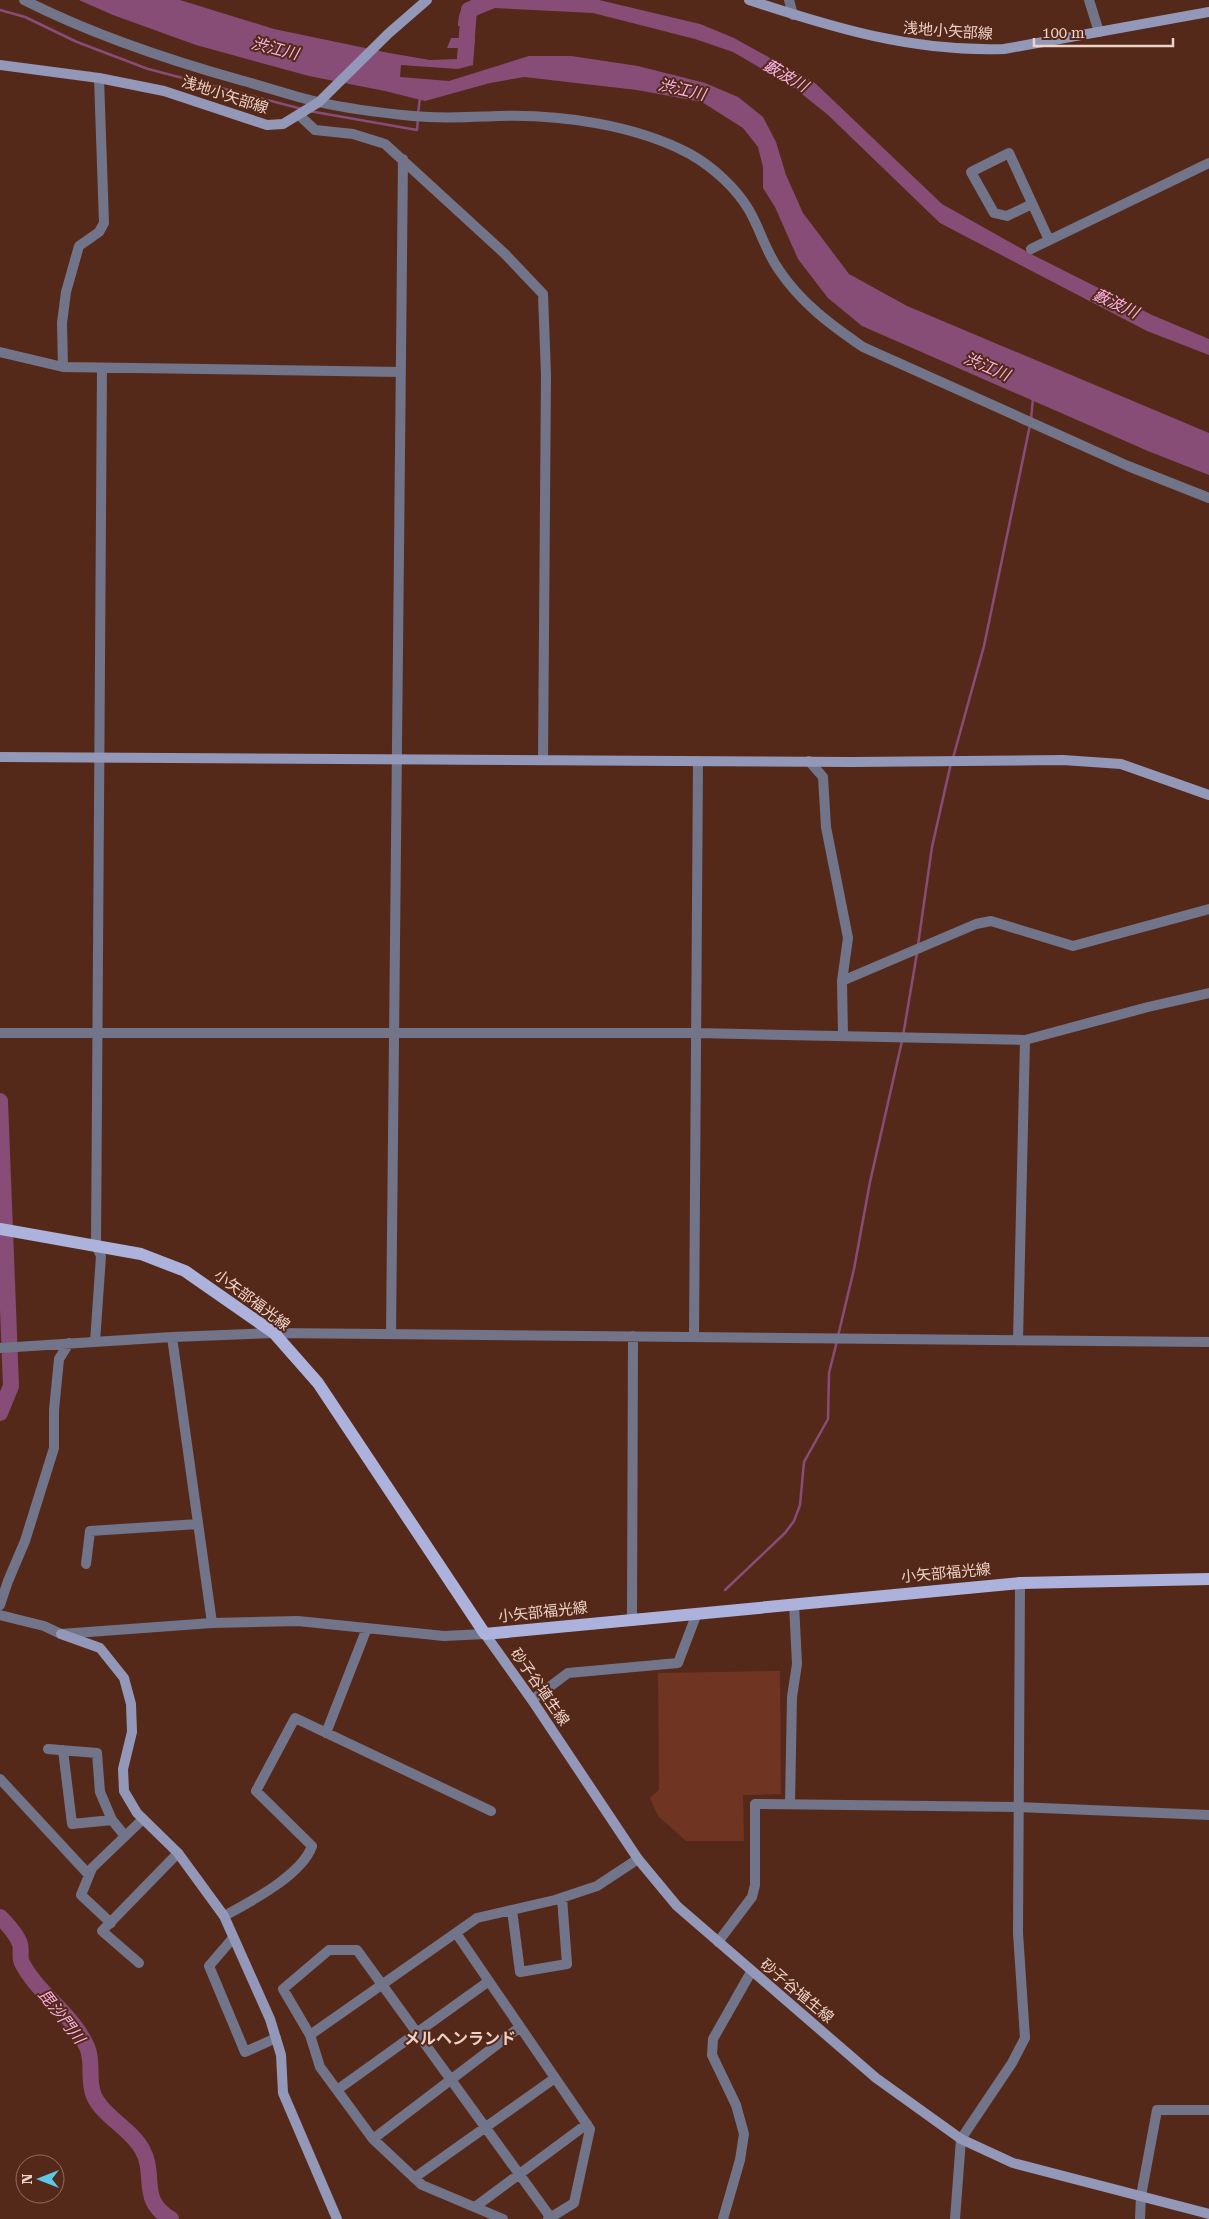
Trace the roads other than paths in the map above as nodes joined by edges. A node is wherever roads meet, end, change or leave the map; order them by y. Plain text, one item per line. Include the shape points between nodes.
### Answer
1 (24, 0) edge
2 (427, 0) edge
3 (749, 0) edge
4 (789, 0) edge
5 (1089, 0) edge
6 (1209, 13) edge
7 (793, 15) junction
8 (1099, 32) junction
9 (0, 64) edge
10 (99, 78) junction
11 (319, 102) junction
12 (299, 116) junction
13 (403, 159) junction
14 (1209, 163) edge
15 (1032, 204) junction
16 (1049, 240) junction
17 (1031, 249) dead end
18 (0, 352) edge
19 (63, 367) junction
20 (102, 368) junction
21 (400, 372) junction
22 (1209, 498) edge
23 (100, 756) junction
24 (5, 757) edge
25 (396, 759) junction
26 (543, 760) junction
27 (698, 761) junction
28 (810, 761) junction
29 (1209, 795) edge
30 (1209, 909) edge
31 (842, 981) junction
32 (1209, 993) edge
33 (0, 1033) edge
34 (697, 1033) junction
35 (97, 1034) junction
36 (394, 1034) junction
37 (843, 1036) junction
38 (1025, 1040) junction
39 (0, 1229) edge
40 (96, 1245) junction
41 (274, 1333) junction
42 (391, 1334) junction
43 (172, 1336) junction
44 (633, 1336) junction
45 (694, 1336) junction
46 (1018, 1340) junction
47 (95, 1342) junction
48 (1209, 1342) edge
49 (69, 1343) junction
50 (0, 1348) edge
51 (198, 1524) junction
52 (86, 1564) dead end
53 (1209, 1579) edge
54 (1020, 1583) junction
55 (794, 1604) junction
56 (0, 1605) edge
57 (697, 1613) junction
58 (0, 1615) edge
59 (632, 1619) junction
60 (212, 1623) junction
61 (367, 1628) junction
62 (61, 1634) junction
63 (485, 1634) junction
64 (532, 1700) junction
65 (326, 1733) junction
66 (48, 1749) dead end
67 (63, 1750) junction
68 (0, 1779) edge
69 (790, 1804) junction
70 (1018, 1807) junction
71 (491, 1811) dead end
72 (1209, 1815) edge
73 (143, 1819) junction
74 (112, 1820) junction
75 (125, 1836) junction
76 (178, 1853) junction
77 (638, 1859) junction
78 (89, 1875) junction
79 (562, 1898) junction
80 (512, 1910) junction
81 (224, 1916) junction
82 (111, 1923) junction
83 (456, 1933) junction
84 (234, 1938) junction
85 (718, 1942) junction
86 (139, 1963) dead end
87 (751, 1972) junction
88 (489, 1981) junction
89 (380, 1985) junction
90 (520, 2027) junction
91 (416, 2033) junction
92 (310, 2035) junction
93 (276, 2038) junction
94 (555, 2078) junction
95 (450, 2080) junction
96 (337, 2090) junction
97 (1209, 2110) edge
98 (587, 2124) junction
99 (485, 2127) junction
100 (373, 2139) junction
101 (962, 2139) junction
102 (520, 2174) junction
103 (414, 2178) junction
104 (1141, 2196) junction
105 (475, 2208) junction
106 (1208, 2211) edge
107 (550, 2218) edge
108 (337, 2219) edge
109 (503, 2219) edge
110 (723, 2219) edge
111 (955, 2219) edge
112 (1140, 2219) edge

1 - 11 street via 117,42 192,67
2 - 11 main road, 浅地小矢部線
3 - 7 main road, 浅地小矢部線
4 - 7 street
5 - 8 street
6 - 8 main road, 浅地小矢部線
7 - 8 main road, 浅地小矢部線 via 895,42 972,50 1004,49
9 - 10 main road, 浅地小矢部線
10 - 12 main road, 浅地小矢部線 via 164,91 267,125 282,124
10 - 19 street via 104,223 99,232 79,246 66,292 62,324
11 - 12 main road, 浅地小矢部線
11 - 22 street via 454,119 548,117 653,138 692,155 727,182 749,209 778,269 804,302 864,347 1128,466
12 - 13 street via 315,130 353,134 385,144
13 - 21 street
13 - 26 street via 543,294 546,375
14 - 16 street
15 - 15 street via 1009,153 971,172 994,213 1007,216
15 - 16 street
16 - 17 street
18 - 19 street
19 - 20 street
20 - 21 street
20 - 23 street
21 - 25 street
23 - 24 main road
23 - 25 main road
23 - 35 street
25 - 26 main road
25 - 36 street
26 - 27 main road
27 - 28 main road
27 - 34 street
28 - 29 main road via 1063,760 1121,764
28 - 31 street via 822,777 826,827 848,938
30 - 31 street via 1073,946 991,921 976,924
31 - 37 street
32 - 38 street via 1148,1006
33 - 35 street
34 - 36 street
34 - 37 street
34 - 45 street
35 - 36 street
35 - 40 street
36 - 42 street
37 - 38 street
38 - 46 street
39 - 40 main road, 小矢部福光線
40 - 41 main road, 小矢部福光線 via 140,1254 185,1271
40 - 47 street via 101,1256
41 - 42 street
41 - 43 street
41 - 63 main road, 小矢部福光線 via 318,1383
42 - 44 street
43 - 47 street
43 - 51 street
44 - 45 street
44 - 59 street
45 - 46 street
46 - 48 street
47 - 49 street
49 - 50 street
49 - 56 street via 59,1358 54,1448 25,1541
51 - 52 street via 90,1531
51 - 60 street
53 - 54 main road, 小矢部福光線
54 - 55 main road, 小矢部福光線
54 - 70 street
55 - 57 main road, 小矢部福光線
55 - 69 street via 797,1664 792,1697
57 - 59 main road, 小矢部福光線
57 - 64 street via 678,1663 568,1673
58 - 62 street via 44,1626
59 - 63 main road, 小矢部福光線
60 - 61 street via 298,1621
60 - 62 street
61 - 63 street via 444,1636
61 - 65 street
62 - 73 main road via 100,1648 124,1678 132,1704 132,1732 123,1769 124,1791
63 - 64 main road, 砂子谷埴生線
64 - 77 main road, 砂子谷埴生線
65 - 71 street
65 - 81 street via 295,1718 256,1791 312,1846 309,1855 270,1890
66 - 67 street
67 - 74 street via 97,1753 100,1792
67 - 74 street via 72,1824
68 - 78 street
69 - 70 street
69 - 85 street via 756,1804 756,1885 752,1897
70 - 72 street
70 - 101 street via 1018,1933 1026,2038
73 - 75 street
73 - 76 main road
74 - 75 street
75 - 78 street via 92,1868
76 - 81 main road
76 - 82 street
77 - 79 street via 597,1886
77 - 85 main road, 砂子谷埴生線 via 677,1906
78 - 82 street via 81,1895
79 - 80 street
79 - 80 street via 567,1964 520,1972
80 - 83 street via 477,1918
81 - 84 main road
82 - 86 street via 102,1932
83 - 88 street
83 - 89 street
84 - 93 main road
84 - 93 street via 209,1966 245,2052
85 - 87 main road, 砂子谷埴生線
87 - 101 main road, 砂子谷埴生線 via 876,2078
87 - 110 street via 713,2039 712,2055 736,2105 744,2134
88 - 90 street
88 - 91 street
89 - 91 street
89 - 92 street
89 - 92 street via 357,1950 330,1950 283,1989
90 - 94 street
90 - 95 street
91 - 95 street
91 - 96 street
92 - 96 street via 320,2067
93 - 108 main road via 281,2055 282,2093
94 - 98 street
94 - 99 street
95 - 99 street
95 - 100 street
96 - 100 street
97 - 104 street via 1157,2110
98 - 102 street
98 - 107 street via 590,2129 574,2203
99 - 102 street
99 - 103 street
100 - 103 street
101 - 104 main road, 砂子谷埴生線 via 1013,2163
101 - 111 street
102 - 105 street
102 - 107 street
103 - 105 street via 422,2185
104 - 106 main road, 砂子谷埴生線
104 - 112 street
105 - 109 street

